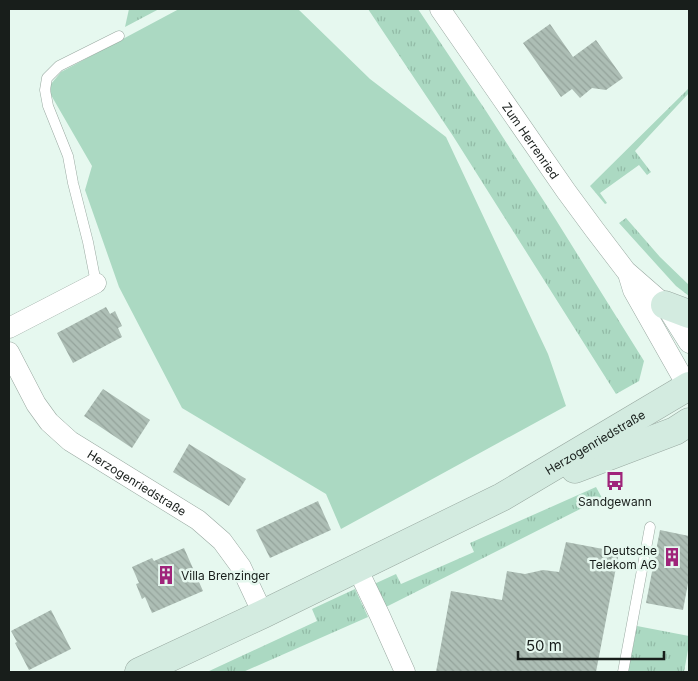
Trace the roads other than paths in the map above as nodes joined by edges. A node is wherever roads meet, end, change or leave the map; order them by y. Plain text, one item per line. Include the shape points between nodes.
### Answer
1 (440, 9) edge
2 (119, 36) dead end
3 (626, 271) junction
4 (96, 283) joint
5 (677, 309) edge
6 (9, 328) edge
7 (689, 343) edge
8 (9, 352) edge
9 (689, 387) edge
10 (689, 422) edge
11 (502, 497) junction
12 (650, 527) dead end
13 (357, 568) junction
14 (262, 614) junction
15 (139, 672) edge
16 (405, 672) edge
17 (623, 672) edge

1 - 3 street, Zum Herrenried via 566,191
2 - 4 lane via 59,66 48,78 45,90 68,156
3 - 5 street, Zum Herrenried
3 - 9 street, Zum Herrenried via 633,290
4 - 6 street
5 - 7 street, Zum Herrenried
8 - 14 street, Herzogenriedstraße via 36,404 49,422 70,441 198,520 222,541 241,567
9 - 11 street, Herzogenriedstraße
10 - 11 street, Herzogenriedstraße
11 - 13 street, Herzogenriedstraße
12 - 17 lane
13 - 14 street, Herzogenriedstraße
13 - 16 street
14 - 15 street, Herzogenriedstraße

